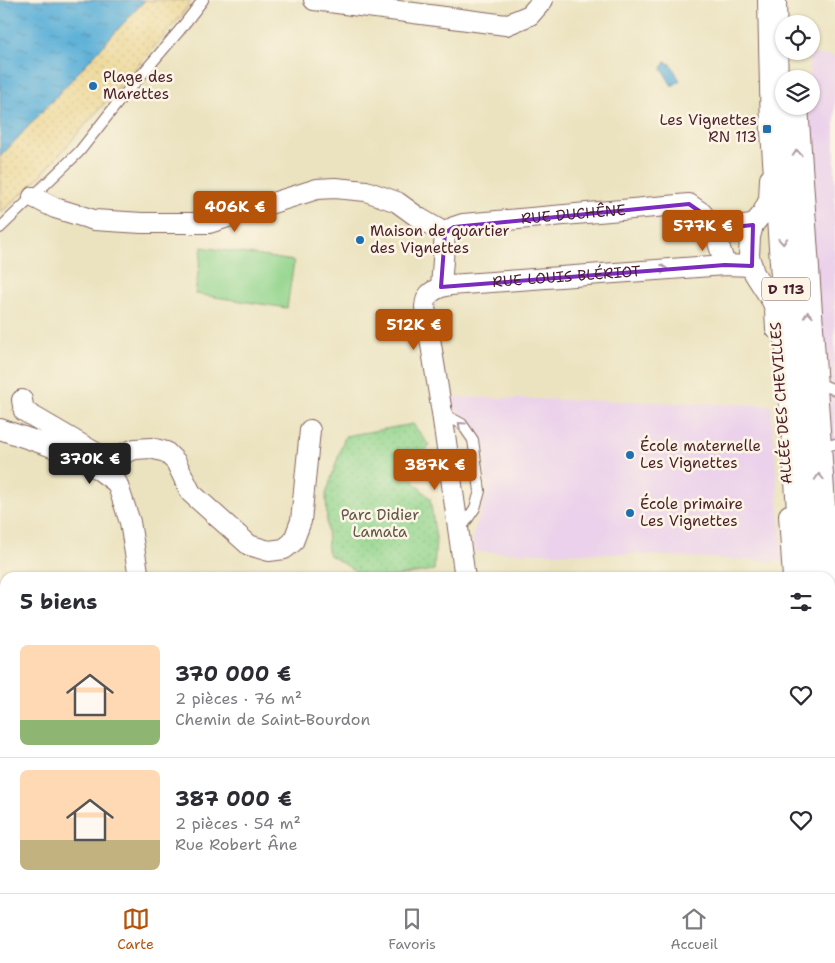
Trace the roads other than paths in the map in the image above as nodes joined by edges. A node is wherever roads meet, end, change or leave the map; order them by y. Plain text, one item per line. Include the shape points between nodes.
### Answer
1 (203, 0) edge
2 (314, 0) edge
3 (543, 0) edge
4 (760, 0) edge
5 (772, 0) edge
6 (789, 0) edge
7 (790, 15) edge
8 (795, 115) edge
9 (33, 197) junction
10 (753, 225) junction
11 (0, 228) edge
12 (714, 229) junction
13 (445, 233) junction
14 (725, 264) junction
15 (752, 266) junction
16 (441, 287) junction
17 (824, 385) edge
18 (22, 400) dead end
19 (442, 413) junction
20 (0, 429) edge
21 (310, 430) dead end
22 (826, 446) edge
23 (107, 460) junction
24 (116, 483) junction
25 (458, 533) junction
26 (138, 572) edge
27 (464, 572) edge
28 (793, 572) edge
29 (808, 572) edge
30 (828, 572) edge

1 - 9 lane via 79,152
2 - 3 street via 506,25 530,15
4 - 10 street, ALLÉE DES CHEVILLES via 770,186 769,200
5 -> 29 main road, D 113 via 775,131 801,510
6 - 7 main road
17 -> 8 main road, D 113
9 - 11 lane
9 - 13 street via 54,208 94,220 209,223 316,189 335,188 366,191 398,202
10 - 12 street
10 - 15 street, ALLÉE DES CHEVILLES via 749,256
12 - 13 street, RUE DUCHÊNE via 702,212 689,204 463,224
12 - 14 street
13 - 16 street
14 - 15 street, RUE LOUIS BLÉRIOT
16 -> 14 street, RUE LOUIS BLÉRIOT
15 - 28 street, ALLÉE DES CHEVILLES via 775,310
16 - 19 street via 430,292 425,307
17 - 22 main road, D 113
18 - 23 street via 24,411
19 - 25 street
25 -> 19 lane via 475,508 480,491 473,440 462,424
20 - 24 street via 91,464
21 - 23 street via 302,521 294,542 269,551 248,545 191,493 176,462 166,452 151,448 135,449
30 -> 22 main road, D 113 via 822,520
23 - 24 street
24 - 26 street via 130,522
25 - 27 street

